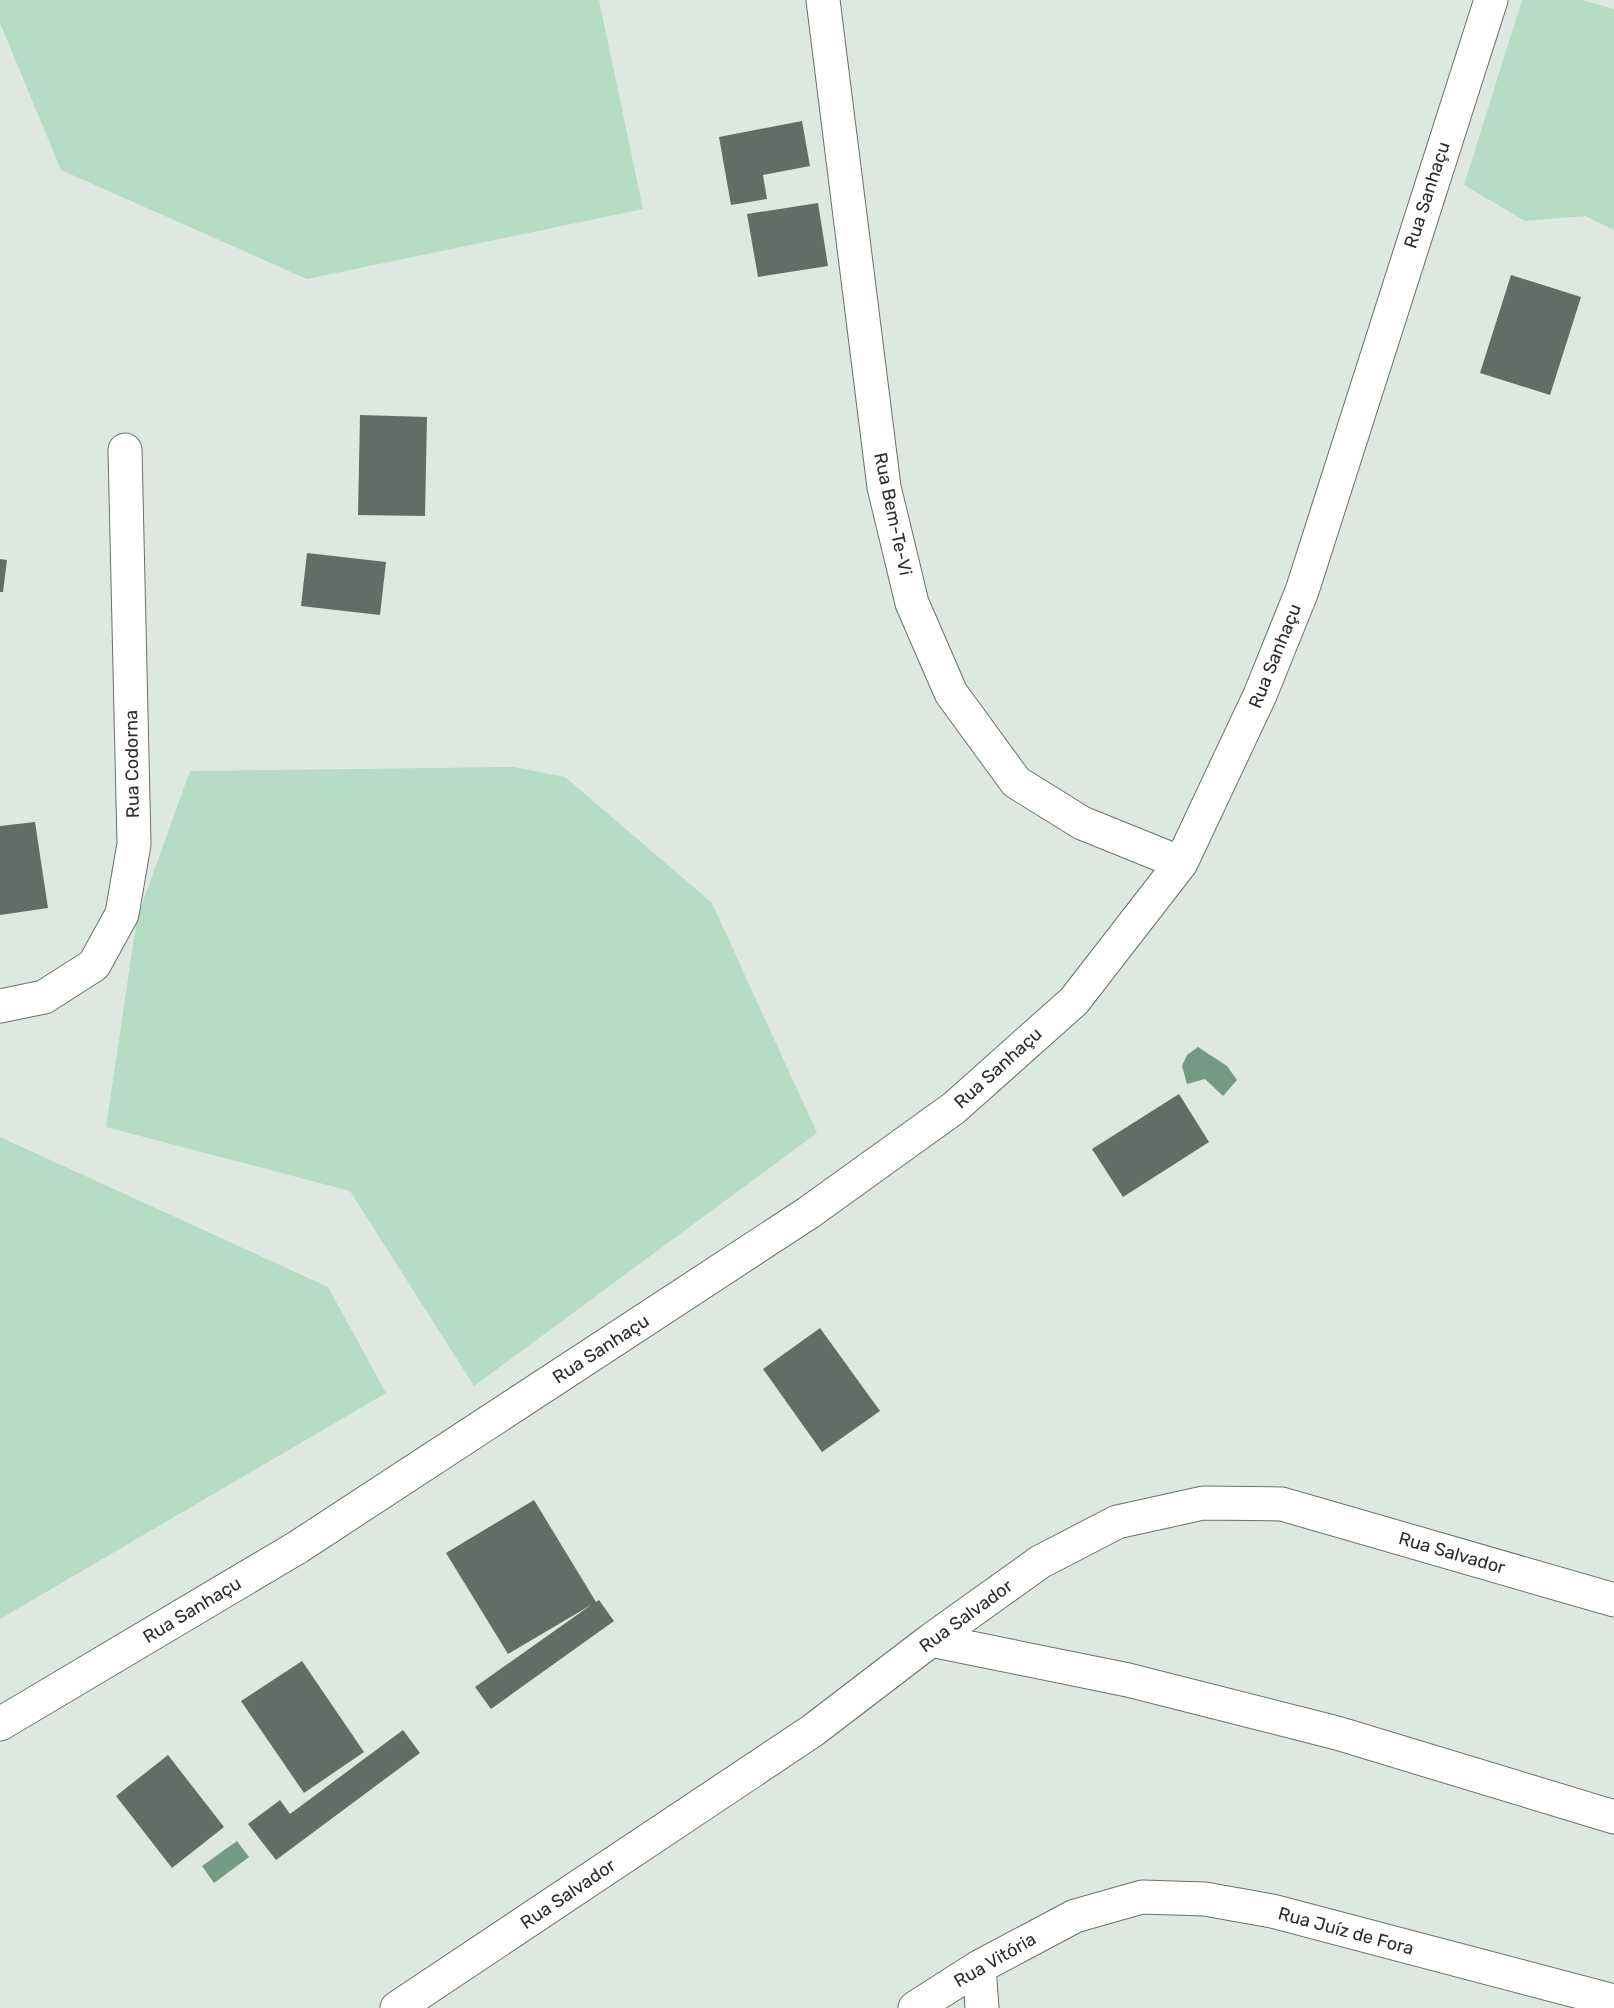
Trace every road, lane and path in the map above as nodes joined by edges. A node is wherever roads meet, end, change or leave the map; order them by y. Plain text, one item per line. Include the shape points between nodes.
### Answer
1 (823, 0) edge
2 (1491, 0) edge
3 (125, 450) dead end
4 (1181, 862) junction
5 (0, 1006) edge
6 (1614, 1600) edge
7 (931, 1640) junction
8 (0, 1724) edge
9 (1614, 1817) edge
10 (1075, 1916) joint
11 (979, 1967) junction
12 (1614, 2001) edge
13 (397, 2008) edge
14 (915, 2008) edge
15 (982, 2008) edge

1 - 4 street, Rua Bem-Te-Vi via 884,487 912,603 951,693 1016,782 1082,823
2 - 4 street, Rua Sanhaçu via 1302,591 1260,695
3 - 5 street, Rua Codorna via 134,844 122,914 94,965 44,997
4 - 8 street, Rua Sanhaçu via 1074,1000 954,1108 808,1213 298,1547
6 - 7 street, Rua Salvador via 1282,1504 1203,1503 1117,1522 1040,1562
7 - 9 street via 1128,1680 1336,1733
7 - 13 street, Rua Salvador via 812,1731
10 - 11 street, Rua Vitória
10 - 12 street, Rua Juíz de Fora via 1142,1897 1205,1899 1272,1911
11 - 14 street, Rua Vitória
11 - 15 street

